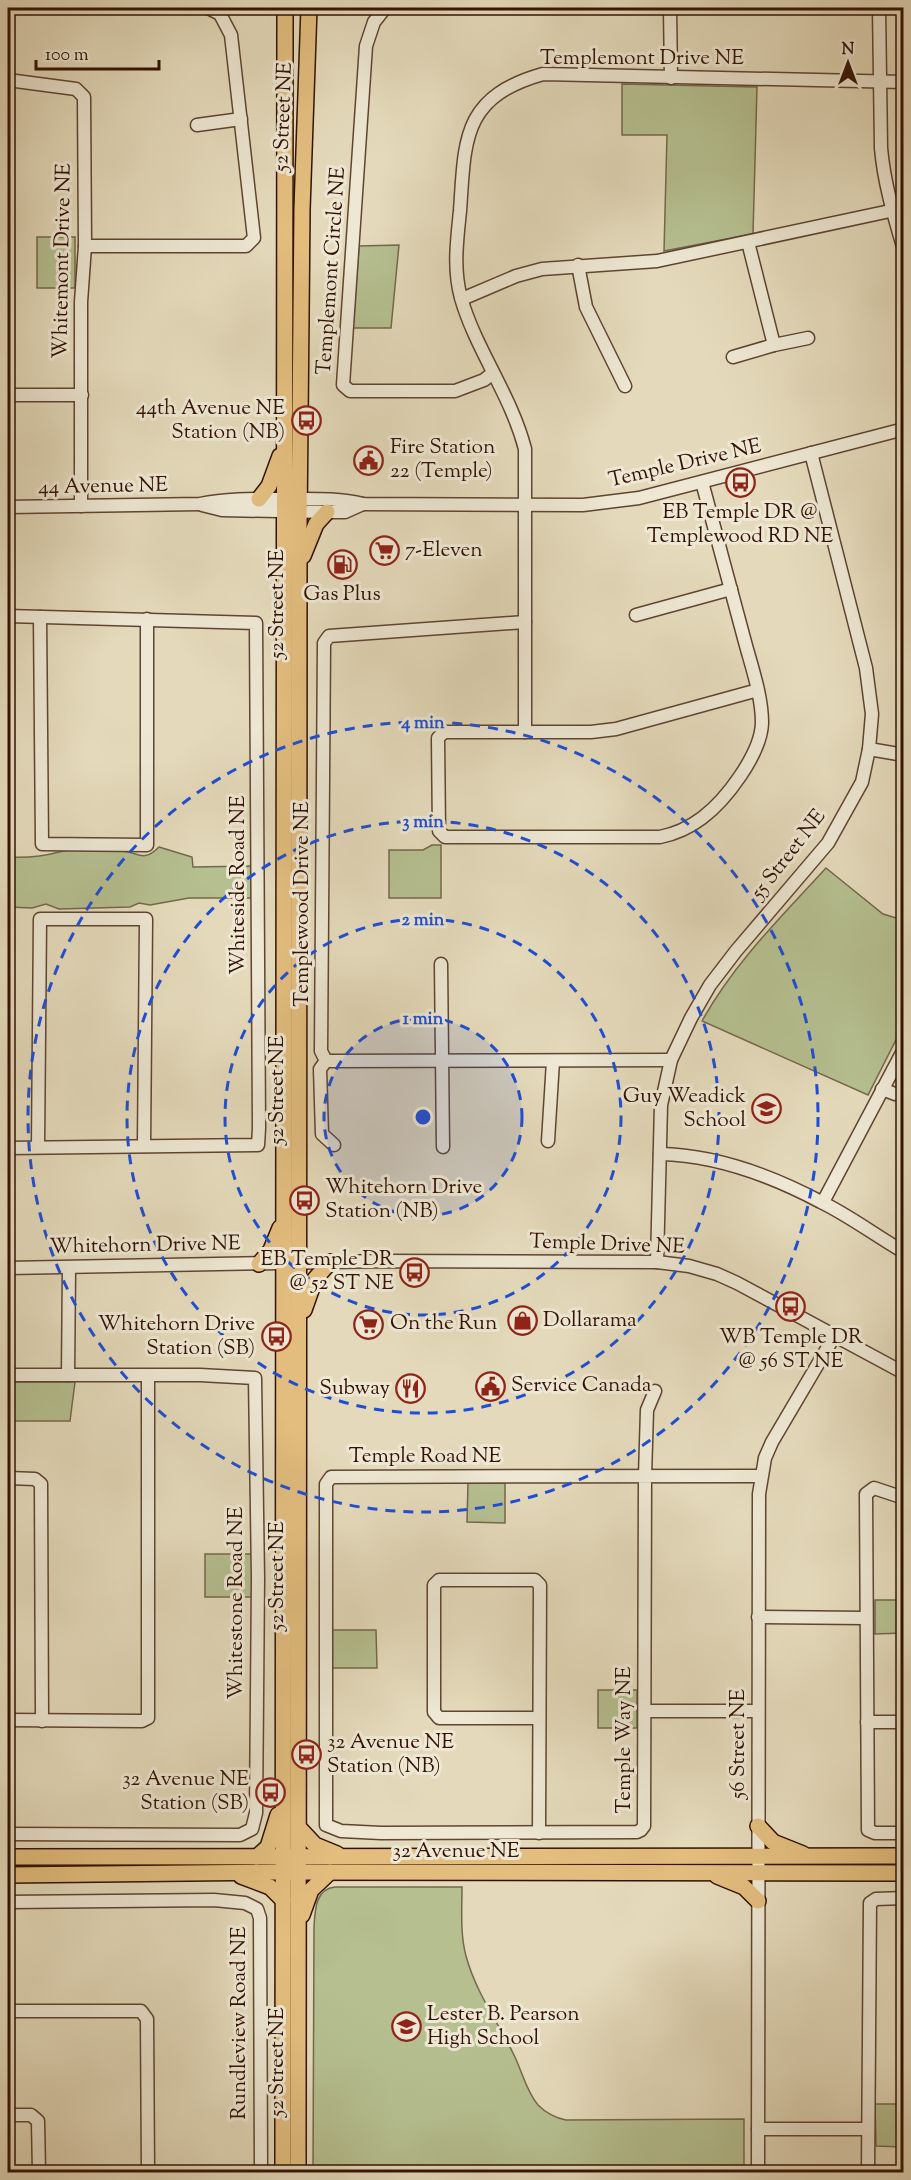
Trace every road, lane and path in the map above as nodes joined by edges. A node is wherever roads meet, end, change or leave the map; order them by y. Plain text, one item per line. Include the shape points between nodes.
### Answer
1 (208, 8) edge
2 (285, 8) edge
3 (309, 8) edge
4 (385, 8) edge
5 (670, 8) edge
6 (879, 8) edge
7 (671, 78) junction
8 (8, 80) edge
9 (880, 81) junction
10 (903, 82) edge
11 (241, 119) junction
12 (197, 125) dead end
13 (898, 210) edge
14 (748, 242) junction
15 (85, 246) junction
16 (903, 250) edge
17 (578, 265) junction
18 (462, 299) junction
19 (808, 338) dead end
20 (774, 345) junction
21 (733, 357) dead end
22 (494, 373) junction
23 (625, 386) dead end
24 (8, 395) edge
25 (81, 395) junction
26 (903, 429) edge
27 (284, 445) junction
28 (811, 453) junction
29 (702, 482) junction
30 (259, 499) junction
31 (200, 504) junction
32 (363, 504) junction
33 (292, 505) junction
34 (525, 506) junction
35 (8, 507) edge
36 (81, 507) junction
37 (327, 512) junction
38 (299, 564) junction
39 (731, 589) junction
40 (636, 615) dead end
41 (8, 616) edge
42 (40, 617) junction
43 (147, 619) junction
44 (525, 622) junction
45 (758, 690) junction
46 (525, 732) junction
47 (869, 749) junction
48 (903, 755) edge
49 (441, 964) dead end
50 (903, 1049) edge
51 (670, 1060) junction
52 (326, 1061) junction
53 (442, 1061) junction
54 (553, 1061) junction
55 (882, 1089) junction
56 (903, 1094) edge
57 (548, 1141) dead end
58 (334, 1145) dead end
59 (144, 1146) junction
60 (38, 1147) junction
61 (442, 1147) dead end
62 (8, 1148) edge
63 (660, 1154) junction
64 (822, 1202) junction
65 (283, 1220) junction
66 (903, 1251) edge
67 (330, 1262) junction
68 (657, 1262) junction
69 (283, 1263) junction
70 (299, 1263) junction
71 (259, 1264) junction
72 (8, 1268) edge
73 (69, 1268) junction
74 (299, 1324) junction
75 (835, 1335) junction
76 (903, 1373) edge
77 (8, 1375) edge
78 (68, 1375) junction
79 (148, 1376) junction
80 (655, 1391) dead end
81 (645, 1476) junction
82 (761, 1476) junction
83 (8, 1478) edge
84 (903, 1498) edge
85 (758, 1617) junction
86 (865, 1618) junction
87 (758, 1711) junction
88 (645, 1712) junction
89 (539, 1718) junction
90 (8, 1720) edge
91 (42, 1720) junction
92 (867, 1722) junction
93 (903, 1722) edge
94 (283, 1798) junction
95 (326, 1825) joint
96 (758, 1826) junction
97 (299, 1828) junction
98 (539, 1833) junction
99 (903, 1833) edge
100 (8, 1834) edge
101 (758, 1856) junction
102 (808, 1856) junction
103 (903, 1856) edge
104 (8, 1857) edge
105 (257, 1857) junction
106 (348, 1857) junction
107 (283, 1865) junction
108 (299, 1865) junction
109 (330, 1872) junction
110 (233, 1873) junction
111 (709, 1873) junction
112 (758, 1873) junction
113 (903, 1873) edge
114 (8, 1875) edge
115 (903, 1899) edge
116 (283, 1900) junction
117 (758, 1901) junction
118 (8, 1902) edge
119 (299, 1923) junction
120 (8, 2011) edge
121 (8, 2115) edge
122 (758, 2129) junction
123 (867, 2129) junction
124 (39, 2172) edge
125 (148, 2172) edge
126 (261, 2172) edge
127 (283, 2172) edge
128 (298, 2172) edge
129 (758, 2172) edge
130 (868, 2172) edge

1 - 11 street via 220,14 231,35
2 - 27 main road, 52 Street NE
3 - 33 main road, 52 Street NE
4 - 22 street, Templemont Circle NE via 374,22 366,45 343,386 350,391 455,391
5 - 7 street
6 - 9 street
7 - 9 street, Templemont Drive NE
7 - 18 street, Templemont Drive NE via 543,74 520,80 485,105 473,123 463,159 456,261
8 - 15 street, Whitemont Drive NE via 76,89 84,97
9 - 10 street, Templemont Drive NE
9 - 13 street via 883,170
11 - 12 street
11 - 15 street via 254,238 246,246
13 - 14 street
13 - 16 street
14 - 17 street via 657,261
14 - 20 street
15 - 25 street, Whitemont Drive NE
17 - 18 street via 516,276
17 - 23 street via 586,307
18 - 22 street, Templemont Drive NE
19 - 20 street
20 - 21 street
22 - 34 street, Templemont Drive NE via 516,418 525,449
24 - 25 street
25 - 36 street, Whitemont Drive NE
26 - 28 street, Temple Drive NE
27 - 30 main road via 269,486
27 - 33 main road, 52 Street NE
28 - 29 street, Temple Drive NE
28 - 47 street, 55 Street NE via 866,668 872,714
29 - 34 street, Temple Drive NE via 614,503
29 - 39 street
30 - 31 street, 44 Avenue NE via 223,499
30 - 33 street, 44 Avenue NE
31 - 33 street, 44 Avenue NE via 222,510
31 - 36 street, 44 Avenue NE
32 - 33 street, Temple Drive NE via 344,499
32 - 34 street, Temple Drive NE
32 - 37 street, Temple Drive NE via 345,512
33 - 37 street, Temple Drive NE
33 - 38 main road, 52 Street NE
33 - 65 main road, 52 Street NE
34 - 44 street, Templemont Drive NE
35 - 36 street, 44 Avenue NE
37 - 38 main road via 316,525
38 - 70 main road, 52 Street NE
39 - 40 street
39 - 45 street
41 - 42 street, Whiteside Road NE
42 - 43 street, Whiteside Road NE
42 - 43 street via 42,844 147,845
43 - 59 street, Whiteside Road NE via 256,623 259,1128 258,1145
44 - 46 street, Templemont Drive NE
44 - 52 street, Templewood Drive NE via 329,636 324,643 321,1051
45 - 46 street via 616,729
45 - 46 street via 762,726 755,750 724,796 703,818 685,829 660,837 445,837 439,831 438,738 444,732
47 - 48 street
47 - 51 street, 55 Street NE via 862,782 828,843 710,985
49 - 53 street
50 - 55 street
51 - 54 street
51 - 63 street, 55 Street NE via 662,1105
52 - 53 street
52 - 58 street via 320,1069 322,1134
53 - 54 street
53 - 61 street
54 - 57 street
55 - 56 street
55 - 64 street
59 - 60 street, Whiteside Road NE
59 - 60 street via 146,920 40,920
60 - 62 street, Whiteside Road NE
63 - 64 street via 738,1166
63 - 68 street, 55 Street NE
64 - 66 street
65 - 69 main road, 52 Street NE
65 - 71 main road via 272,1250
67 - 68 street, Temple Drive NE
67 - 70 street, Temple Drive NE
67 - 74 main road via 311,1287
68 - 75 street, Temple Drive NE via 717,1274
69 - 70 street, Temple Drive NE
69 - 71 street, Whitehorn Drive NE
69 - 94 main road, 52 Street NE
70 - 74 main road, 52 Street NE
71 - 73 street, Whitehorn Drive NE
72 - 73 street, Whitehorn Drive NE
73 - 78 street
74 - 97 main road, 52 Street NE
75 - 76 street, Temple Drive NE
75 - 82 street, 56 Street NE via 772,1442
77 - 78 street, Whitestone Road NE
78 - 79 street, Whitestone Road NE
79 - 91 street via 148,1718
79 - 100 street, Whitestone Road NE via 255,1378 258,1590 256,1813 252,1829 240,1835
80 - 81 street, Temple Way NE via 647,1410
81 - 82 street, Temple Road NE
81 - 88 street, Temple Way NE
81 - 95 street, Temple Road NE via 331,1476 326,1484
82 - 85 street, 56 Street NE
83 - 91 street via 35,1479 41,1485
84 - 86 street via 874,1488 866,1494
85 - 86 street
85 - 87 street, 56 Street NE
86 - 92 street
87 - 88 street
87 - 96 street, 56 Street NE
88 - 98 street, Temple Way NE via 641,1830
89 - 89 street via 439,1718 434,1712 434,1585 439,1580 535,1580 540,1585
89 - 98 street
90 - 91 street
92 - 93 street
92 - 99 street via 868,1830
94 - 105 main road via 268,1848
94 - 107 main road, 52 Street NE
95 - 98 street, Temple Way NE via 341,1831 381,1833
96 - 101 street, 56 Street NE
96 - 102 main road via 773,1842
97 - 106 main road via 321,1849
97 - 108 main road, 52 Street NE
101 - 102 main road, 32 Avenue NE
101 - 106 main road, 32 Avenue NE
101 - 112 street, 56 Street NE
102 - 103 main road, 32 Avenue NE
104 - 105 main road, 32 Avenue NE
105 - 107 main road, 32 Avenue NE
106 - 108 main road, 32 Avenue NE
107 - 108 main road, 32 Avenue NE
107 - 110 main road, 32 Avenue NE
107 - 116 main road, 52 Street NE
108 - 109 main road, 32 Avenue NE
108 - 119 main road, 52 Street NE
109 - 111 main road, 32 Avenue NE
109 - 119 main road via 311,1890
110 - 114 main road, 32 Avenue NE
110 - 116 main road via 270,1887
111 - 112 main road, 32 Avenue NE
111 - 117 main road via 744,1887
112 - 113 main road, 32 Avenue NE
112 - 117 street, 56 Street NE
115 - 123 street via 876,1899 870,1903
116 - 127 main road, 52 Street NE
117 - 122 street, 56 Street NE
118 - 126 street, Rundleview Road NE via 214,1900 245,1903 257,1909
119 - 128 main road, 52 Street NE
120 - 125 street via 141,2011 147,2019
121 - 124 street via 31,2115 38,2121
122 - 123 street
122 - 129 street, 56 Street NE
123 - 130 street

